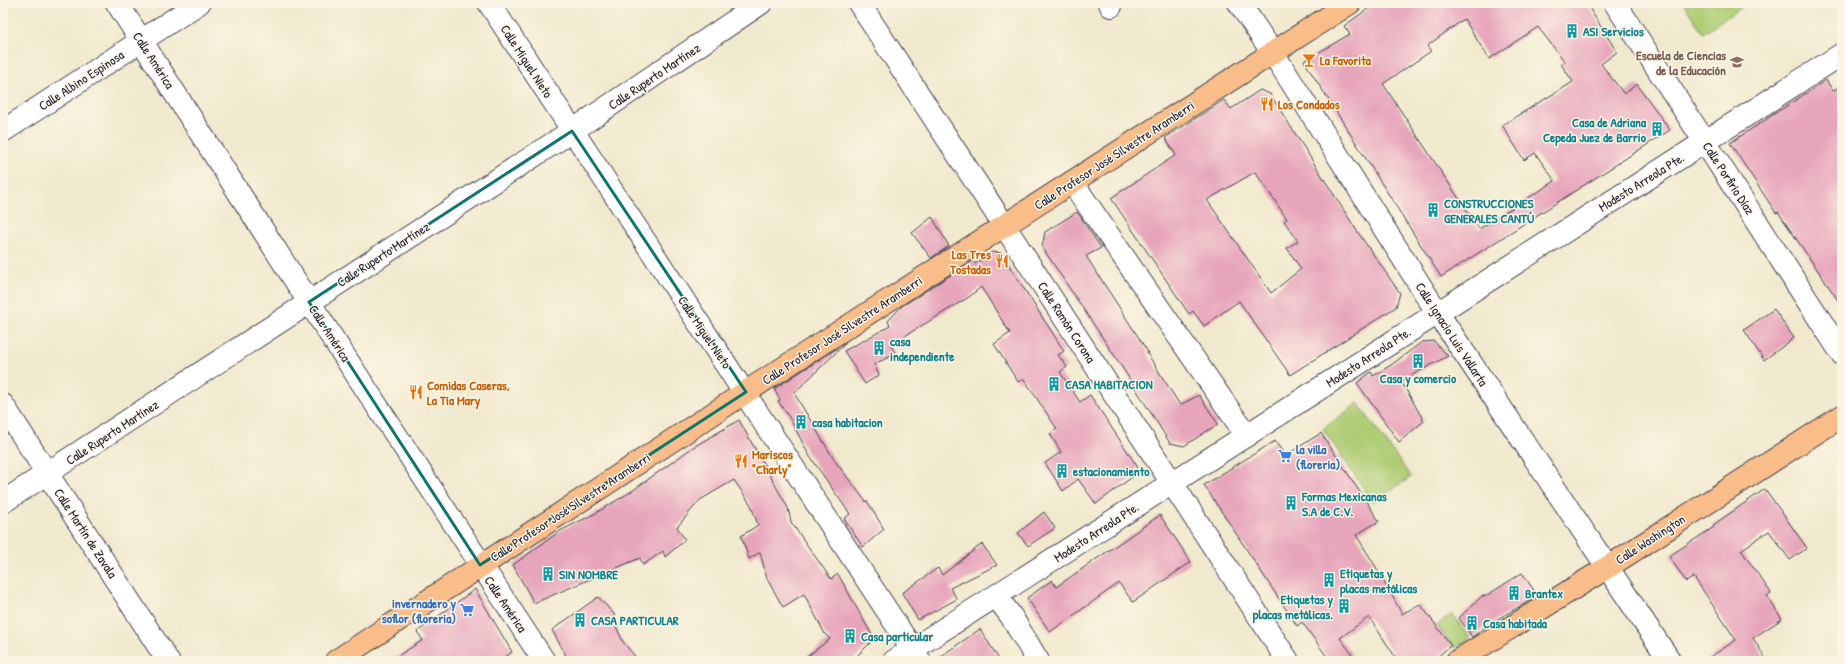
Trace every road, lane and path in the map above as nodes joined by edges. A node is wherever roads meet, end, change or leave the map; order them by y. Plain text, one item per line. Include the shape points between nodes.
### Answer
1 (117, 3) edge
2 (200, 3) edge
3 (489, 3) edge
4 (761, 3) edge
5 (859, 3) edge
6 (1239, 3) edge
7 (1350, 3) edge
8 (1615, 3) edge
9 (142, 40) junction
10 (1273, 53) junction
11 (1842, 54) edge
12 (3, 131) edge
13 (572, 131) junction
14 (1705, 142) junction
15 (1072, 182) junction
16 (1004, 225) junction
17 (309, 302) junction
18 (1437, 312) junction
19 (1842, 354) edge
20 (746, 392) junction
21 (3, 405) edge
22 (1842, 416) edge
23 (1247, 436) junction
24 (48, 474) junction
25 (1172, 484) junction
26 (3, 502) edge
27 (480, 565) junction
28 (1608, 567) junction
29 (996, 596) junction
30 (916, 655) edge
31 (168, 661) edge
32 (336, 661) edge
33 (544, 661) edge
34 (894, 661) edge
35 (1038, 661) edge
36 (1288, 661) edge
37 (1457, 661) edge
38 (1670, 661) edge

1 - 9 street, Calle América
2 - 9 street, Calle Albino Espinosa
3 - 13 street, Calle Miguel Nieto
4 - 13 street, Calle Ruperto Martínez
5 - 16 street, Calle Ramón Corona
6 - 10 street, Calle Ignacio Luis Vallarta
7 - 10 main road, Calle Profesor José Silvestre Aramberri
8 - 14 street, Calle Porfirio Díaz
9 - 12 street, Calle Albino Espinosa
9 - 17 street, Calle América
10 - 15 main road, Calle Profesor José Silvestre Aramberri
10 - 18 street, Calle Ignacio Luis Vallarta
11 - 14 street, Modesto Arreola Pte.
13 - 17 street, Calle Ruperto Martínez
13 - 20 street, Calle Miguel Nieto
14 - 18 street, Modesto Arreola Pte.
14 - 19 street, Calle Porfirio Díaz
15 - 16 main road, Calle Profesor José Silvestre Aramberri
15 - 23 street
16 - 20 main road, Calle Profesor José Silvestre Aramberri
16 - 25 street, Calle Ramón Corona
17 - 24 street, Calle Ruperto Martínez
17 - 27 street, Calle América
18 - 23 street, Modesto Arreola Pte.
18 - 28 street, Calle Ignacio Luis Vallarta
20 - 27 main road, Calle Profesor José Silvestre Aramberri
20 - 30 street, Calle Miguel Nieto
21 - 24 street, Calle Martín de Zavala
22 - 28 main road, Calle Washington
23 - 25 street, Modesto Arreola Pte.
24 - 26 street, Calle Ruperto Martínez
24 - 31 street, Calle Martín de Zavala
25 - 29 street, Modesto Arreola Pte.
25 - 36 street, Calle Ramón Corona
27 - 32 main road, Calle Profesor José Silvestre Aramberri
27 - 33 street, Calle América
28 - 37 main road, Calle Washington
28 - 38 street, Calle Ignacio Luis Vallarta
29 - 30 street, Modesto Arreola Pte.
29 - 35 street
30 - 34 street, Modesto Arreola Pte.

